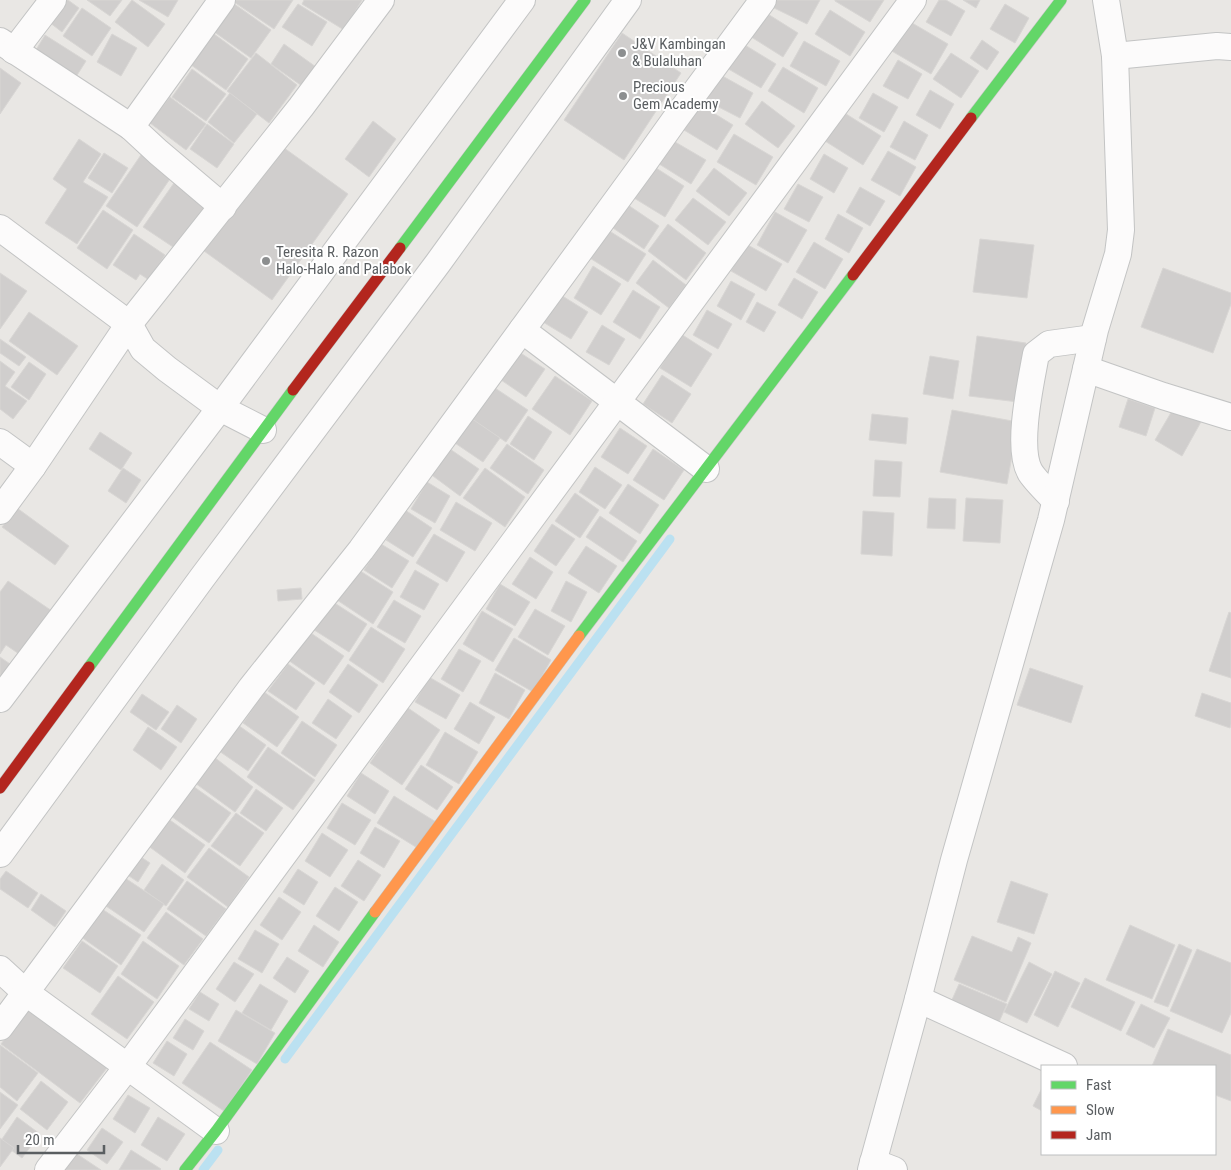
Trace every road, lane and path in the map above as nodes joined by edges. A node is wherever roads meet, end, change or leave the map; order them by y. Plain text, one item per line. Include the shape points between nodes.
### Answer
1 (53, 0) edge
2 (222, 0) edge
3 (381, 0) edge
4 (522, 0) edge
5 (585, 0) edge
6 (628, 0) edge
7 (764, 0) edge
8 (913, 0) edge
9 (1060, 0) edge
10 (1106, 0) edge
11 (7, 46) edge
12 (1231, 47) edge
13 (1115, 56) junction
14 (131, 127) junction
15 (223, 207) junction
16 (0, 228) edge
17 (129, 324) junction
18 (522, 330) junction
19 (1093, 338) junction
20 (1086, 369) junction
21 (616, 402) junction
22 (220, 408) junction
23 (1231, 417) edge
24 (263, 430) junction
25 (0, 442) edge
26 (33, 466) junction
27 (706, 469) junction
28 (1056, 501) junction
29 (0, 511) edge
30 (0, 699) edge
31 (0, 788) edge
32 (0, 854) edge
33 (0, 969) edge
34 (25, 992) junction
35 (918, 999) junction
36 (0, 1027) edge
37 (1062, 1065) edge
38 (128, 1066) junction
39 (216, 1131) junction
40 (879, 1167) edge
41 (48, 1170) edge
42 (185, 1170) edge

1 - 11 street
2 - 14 street
3 - 15 street
4 - 22 street
5 - 24 street
6 - 32 street via 438,263
7 - 18 street
8 - 21 street
9 - 27 street
10 - 13 street
11 - 14 street
12 - 13 street
13 - 19 street via 1121,230 1118,254
14 - 15 street
15 - 17 street
16 - 17 street
17 - 22 street via 143,349
17 - 26 street
18 - 21 street
18 - 34 street via 361,550 251,688
19 - 20 street
19 - 28 street via 1049,344 1036,354 1026,413 1025,458 1030,472
20 - 23 street
20 - 28 street
21 - 27 street
21 - 38 street
22 - 24 street
22 - 30 street
24 - 31 street
25 - 26 street
26 - 29 street
27 - 39 street via 546,678
28 - 35 street
33 - 34 street
34 - 36 street
34 - 38 street
35 - 37 street
35 - 40 street
38 - 39 street
38 - 41 street
39 - 42 street

